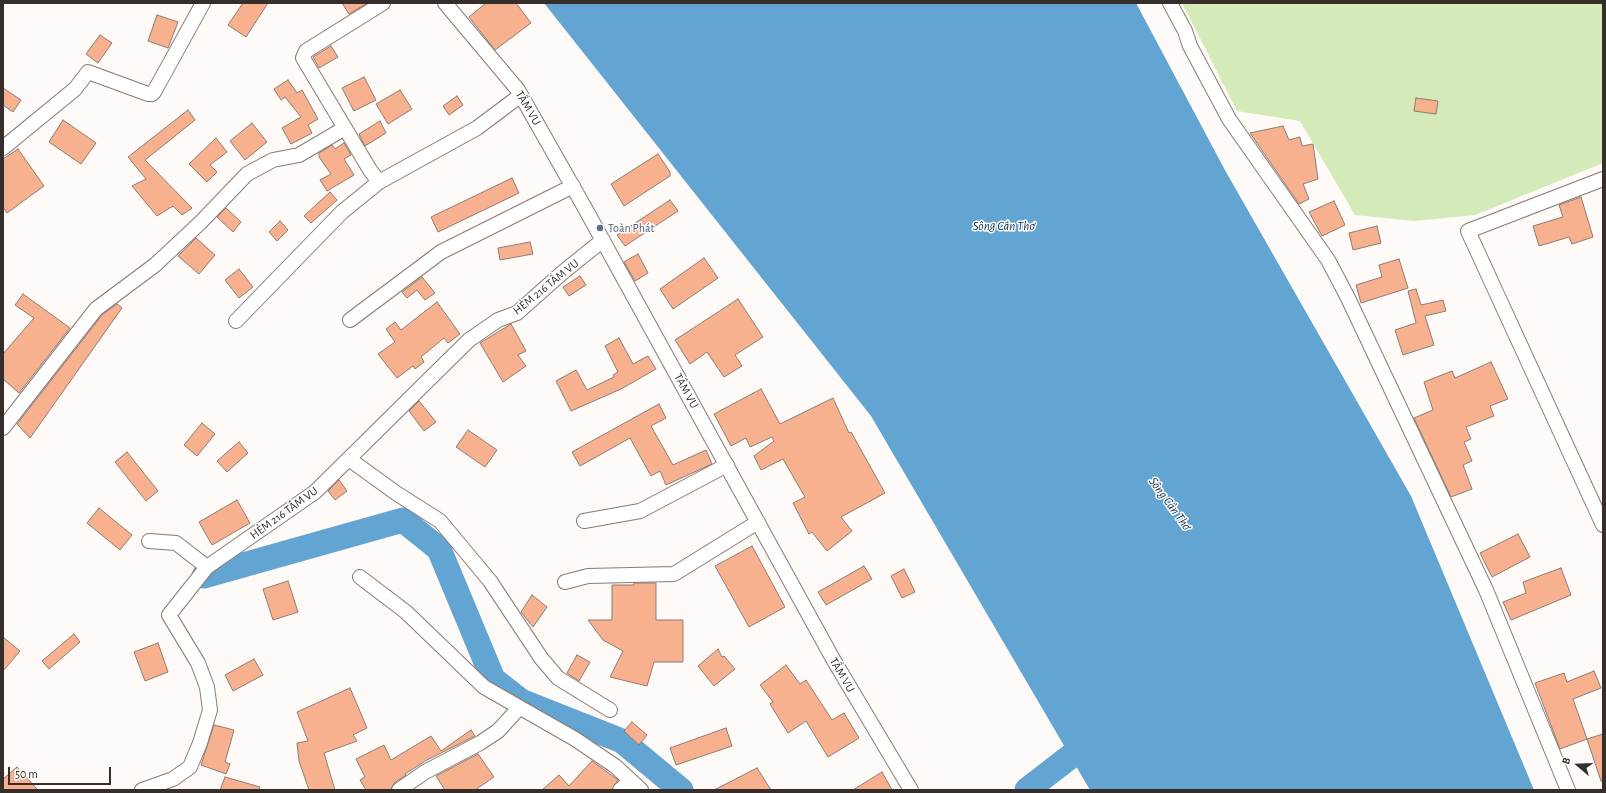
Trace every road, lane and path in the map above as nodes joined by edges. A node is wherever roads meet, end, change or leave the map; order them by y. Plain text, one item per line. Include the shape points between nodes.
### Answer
1 (203, 3) edge
2 (383, 3) edge
3 (445, 3) edge
4 (1170, 3) edge
5 (521, 95) junction
6 (345, 128) junction
7 (3, 148) edge
8 (1603, 179) edge
9 (379, 182) junction
10 (573, 186) junction
11 (603, 240) junction
12 (236, 320) dead end
13 (350, 320) dead end
14 (3, 428) edge
15 (349, 459) junction
16 (726, 465) junction
17 (584, 521) dead end
18 (758, 522) junction
19 (1603, 525) edge
20 (149, 541) dead end
21 (207, 567) junction
22 (360, 578) dead end
23 (565, 582) dead end
24 (519, 708) junction
25 (610, 710) dead end
26 (625, 785) edge
27 (142, 790) edge
28 (399, 790) edge
29 (641, 790) edge
30 (911, 790) edge
31 (1568, 790) edge

1 - 7 street via 154,92 148,94 88,72 75,89
2 - 6 street via 306,51 303,58
3 - 5 street, TẦM VU
4 - 31 street via 1233,126 1328,260 1348,298 1486,590
5 - 9 street via 477,128
5 - 10 street, TẦM VU
6 - 9 street
6 - 14 street via 299,155 273,160 247,174 202,222 155,265 96,309
8 - 19 street via 1468,231
9 - 12 street via 342,212
10 - 11 street, TẦM VU
10 - 13 street via 441,252
11 - 15 street, HẺM 216 TẦM VU via 517,314 498,320 469,340
11 - 16 street, TẦM VU
15 - 21 street, HẺM 216 TẦM VU via 315,492
15 - 25 street via 440,521 490,581 541,658 558,678
16 - 17 street via 640,511
16 - 18 street, TẦM VU
18 - 23 street via 674,574 588,576
18 - 30 street, TẦM VU via 833,659
20 - 21 street via 176,543
21 - 27 street, HẺM 216 TẦM VU via 169,615 198,663 207,687 210,710 190,767 173,779
22 - 24 street via 406,612 484,687
24 - 26 street via 575,738 615,766
24 - 28 street via 498,731 425,772
26 - 29 street

